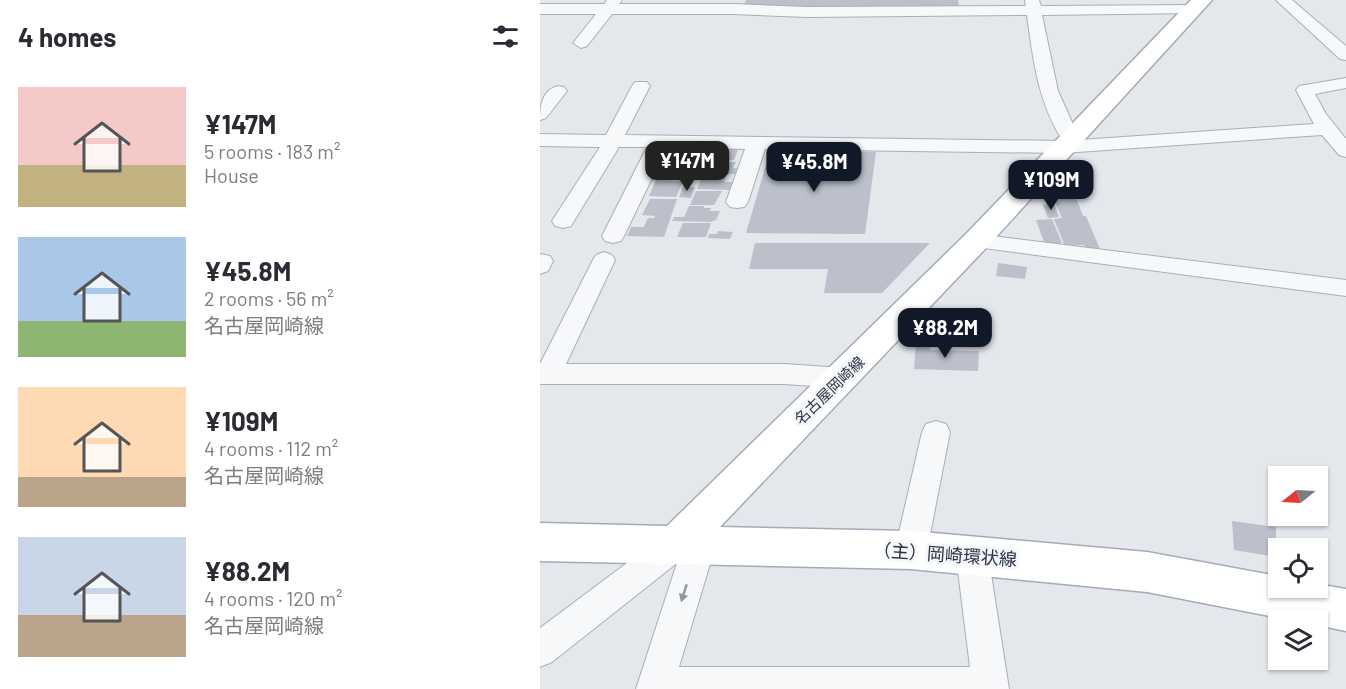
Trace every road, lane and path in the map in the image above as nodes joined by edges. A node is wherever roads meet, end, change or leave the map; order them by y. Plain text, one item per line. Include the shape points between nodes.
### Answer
1 (543, 0) edge
2 (1284, 0) edge
3 (540, 4) edge
4 (612, 4) edge
5 (1033, 5) edge
6 (1197, 5) edge
7 (540, 9) edge
8 (581, 43) dead end
9 (1346, 55) edge
10 (1346, 83) edge
11 (641, 86) dead end
12 (558, 91) dead end
13 (540, 114) edge
14 (1327, 129) junction
15 (540, 140) edge
16 (613, 141) junction
17 (660, 141) junction
18 (757, 143) junction
19 (1067, 143) junction
20 (1346, 151) edge
21 (737, 202) dead end
22 (563, 221) dead end
23 (613, 236) dead end
24 (976, 241) junction
25 (604, 260) dead end
26 (1346, 288) edge
27 (544, 374) edge
28 (843, 378) junction
29 (936, 432) dead end
30 (540, 542) edge
31 (678, 543) junction
32 (911, 550) junction
33 (972, 555) junction
34 (1346, 610) edge
35 (540, 650) edge
36 (655, 687) edge
37 (990, 687) edge

1 - 3 street
2 - 9 street
4 - 5 street via 807,12
4 - 7 street
4 - 8 street
5 - 6 street
5 - 19 street via 1041,60
6 - 19 main road, 名古屋岡崎線
10 - 14 street via 1305,90
11 - 16 street
12 - 13 street
14 - 19 street
14 - 20 street
15 - 16 street
16 - 17 street
16 - 22 street
17 - 18 street
17 - 23 street
18 - 19 street
18 - 21 street
19 - 24 main road, 名古屋岡崎線
24 - 26 street
24 - 28 main road, 名古屋岡崎線
25 - 27 street
27 - 28 street via 784,374
28 - 31 main road, 名古屋岡崎線
29 - 32 street
30 - 31 main road, （主）岡崎環状線
31 - 32 main road, （主）岡崎環状線
31 - 35 street
31 -> 36 street via 691,553 694,564
32 - 33 main road, （主）岡崎環状線
33 - 34 main road, （主）岡崎環状線 via 1147,572
33 - 37 street
36 - 37 street

